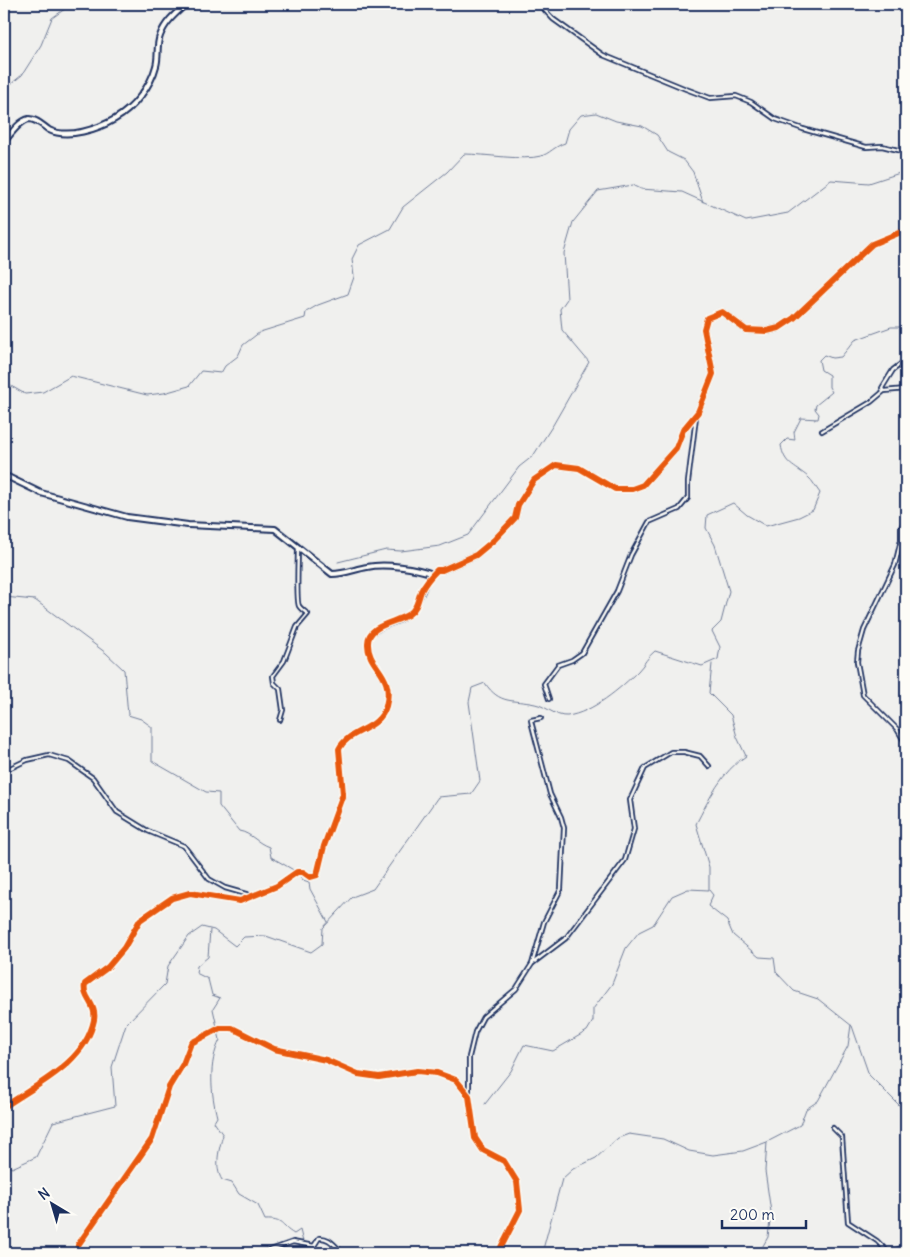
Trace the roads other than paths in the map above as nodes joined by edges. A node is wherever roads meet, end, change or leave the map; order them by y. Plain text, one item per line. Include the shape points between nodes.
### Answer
1 (186, 4) edge
2 (539, 4) edge
3 (4, 142) edge
4 (906, 152) edge
5 (906, 230) edge
6 (906, 360) edge
7 (906, 389) edge
8 (884, 391) junction
9 (696, 417) junction
10 (822, 431) dead end
11 (4, 475) edge
12 (906, 518) edge
13 (298, 548) junction
14 (433, 574) junction
15 (549, 700) dead end
16 (541, 718) dead end
17 (280, 720) dead end
18 (906, 744) edge
19 (709, 766) dead end
20 (4, 771) edge
21 (253, 896) junction
22 (532, 964) junction
23 (469, 1096) junction
24 (4, 1107) edge
25 (833, 1128) dead end
26 (906, 1246) edge
27 (77, 1253) edge
28 (262, 1253) edge
29 (344, 1253) edge
30 (498, 1253) edge
31 (889, 1253) edge

1 - 3 street via 160,34 157,65 139,99 126,112 106,124 70,134 51,131 28,119
2 - 4 street via 553,19 603,55 686,89 710,98 736,96 775,119 803,129 866,147 882,146
5 - 9 street via 872,244 794,318 779,328 746,330 722,312 707,318 704,329 713,374
6 - 8 street via 892,370 882,388
7 - 8 street
8 - 10 street
9 - 14 street via 683,430 676,448 643,485 615,489 580,468 556,465 534,480 518,504 515,518 484,549
9 - 15 street via 688,498 679,509 649,522 617,591 582,654 558,665 544,684
11 - 13 street via 41,493 127,517 188,525 270,528
12 - 18 street via 901,528 895,565 864,630 858,662 863,695 898,730
13 - 14 street via 332,574 380,565 412,566
13 - 17 street via 296,595 298,604 308,614 297,627 284,661 273,676 274,683 280,688 283,710
14 - 21 street via 414,611 401,620 380,626 369,637 371,657 387,680 386,706 372,726 349,738 339,749 343,794 317,874 310,877 297,872 277,886
16 - 22 street via 531,720 565,840 561,889 544,922
19 - 22 street via 700,756 670,752 645,768 630,800 634,829 625,860 566,938
20 - 21 street via 27,760 49,755 69,760 93,778 117,812 148,831 184,846 209,879 225,888
21 - 24 street via 236,901 182,894 140,920 124,948 108,967 85,984 85,994 95,1009 91,1031 80,1049 61,1069
22 - 23 street via 516,989 483,1017 475,1032 469,1058
23 - 27 street via 456,1080 437,1073 417,1071 370,1077 326,1060 274,1049 232,1028 220,1028 191,1043 169,1087 152,1139 78,1245
23 - 30 street via 475,1138 483,1150 504,1161 517,1182 520,1210
25 - 31 street via 842,1137 848,1222
26 - 31 street
28 - 29 street via 293,1242 314,1246 319,1238 334,1242

